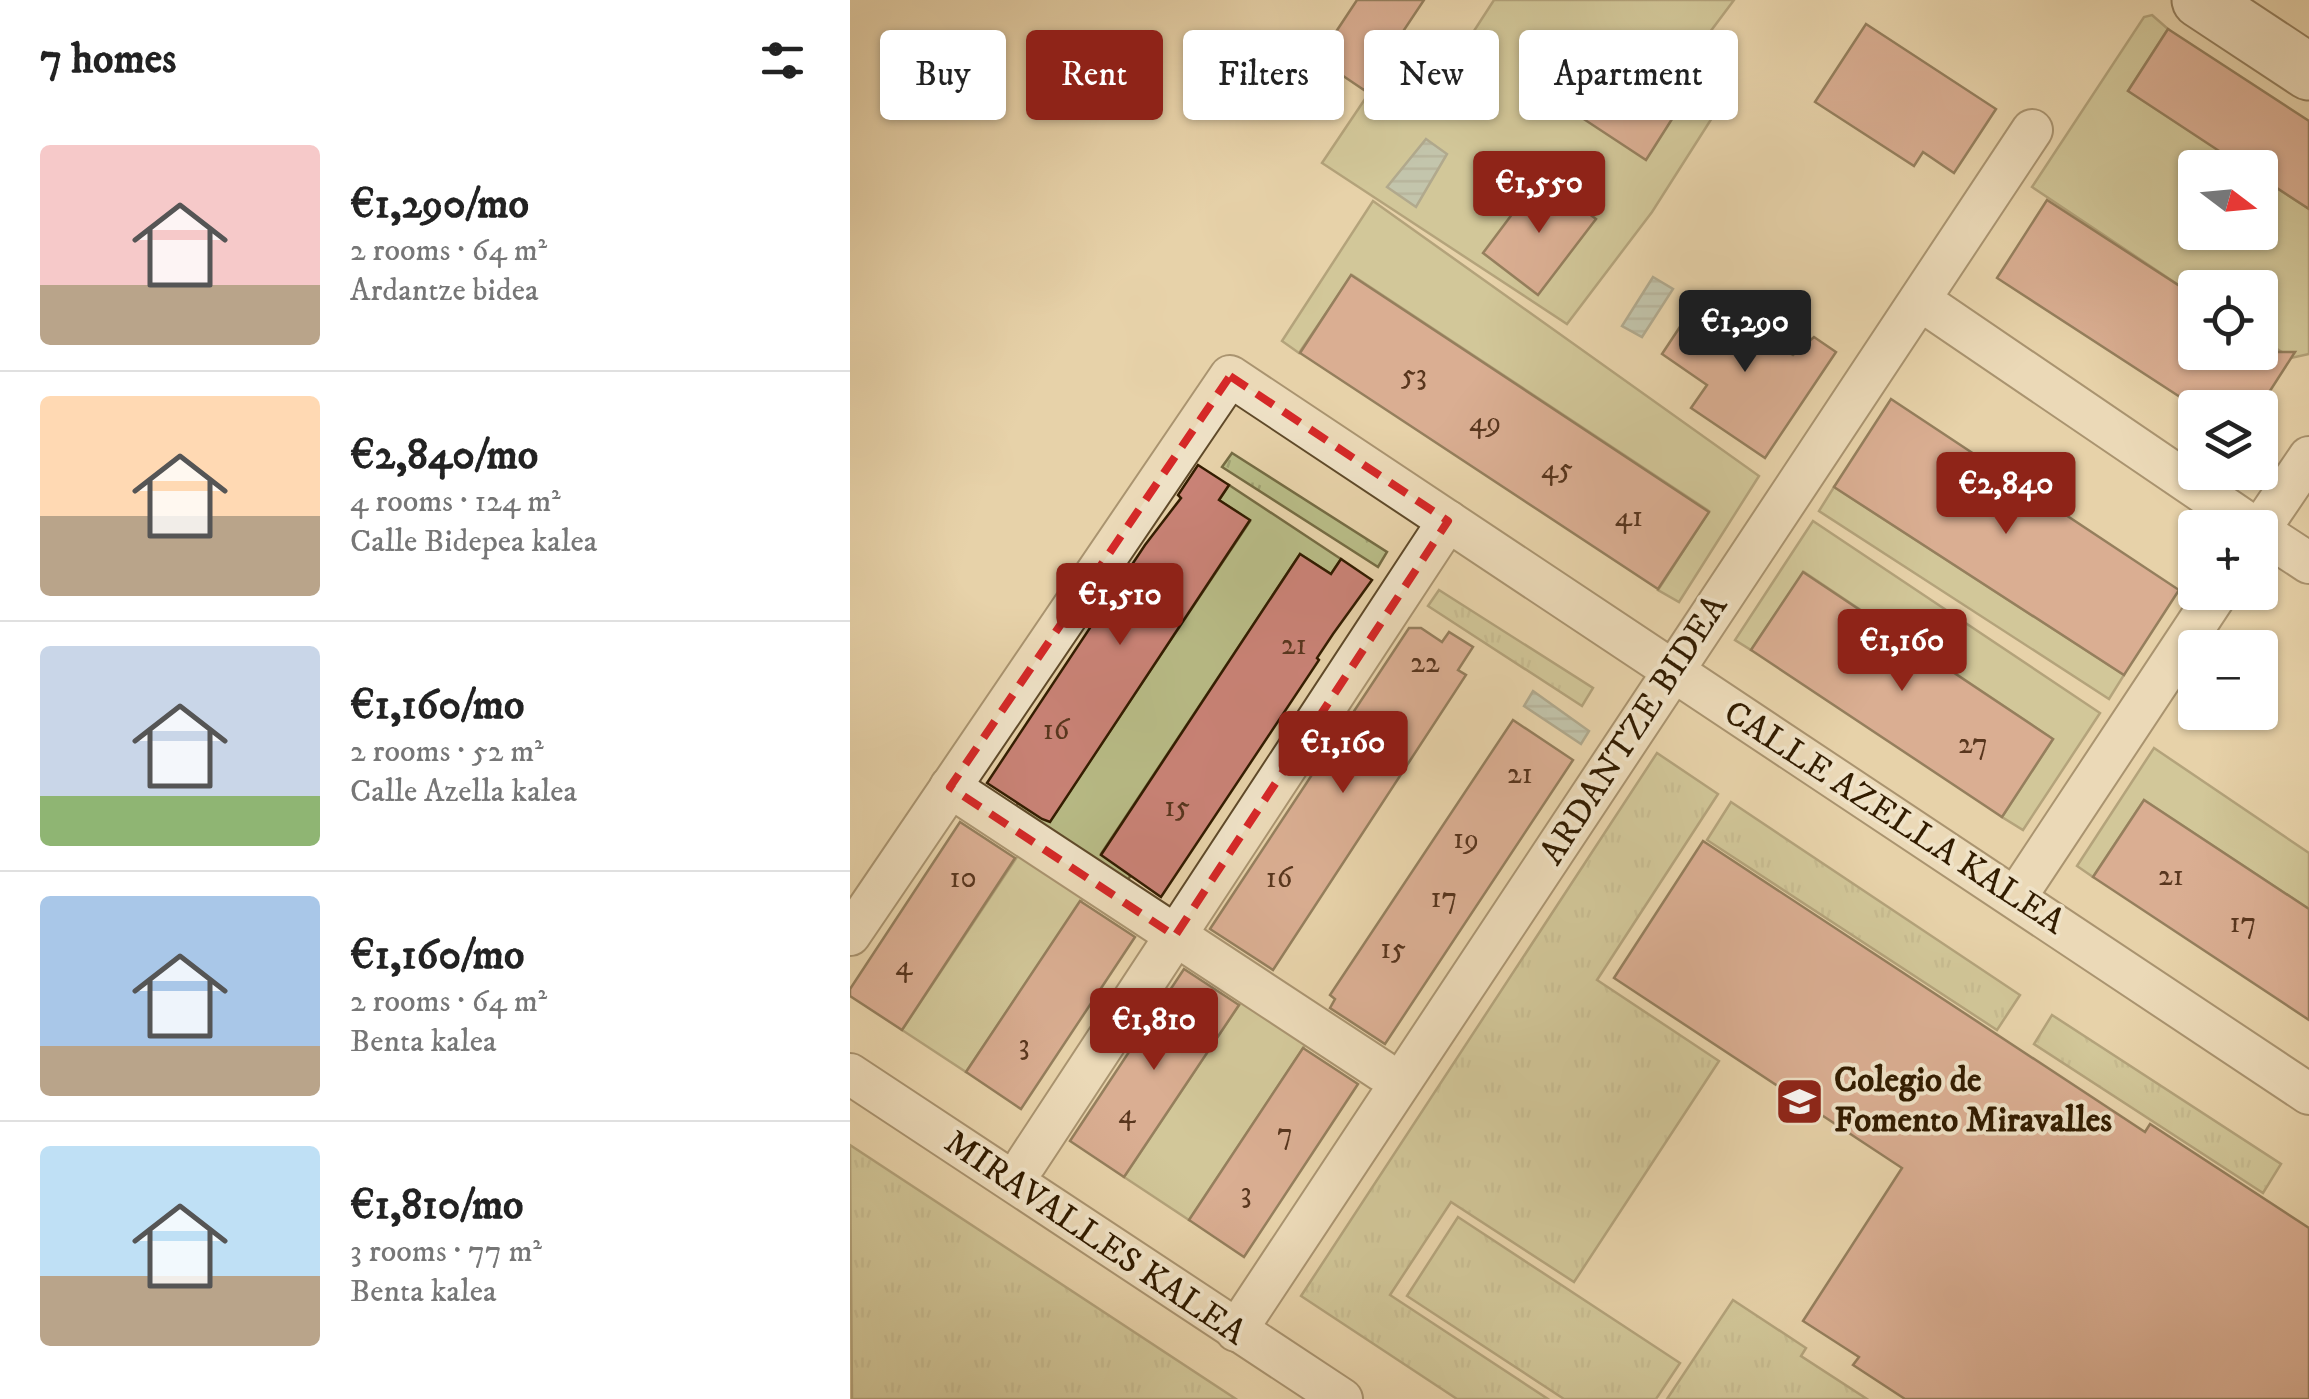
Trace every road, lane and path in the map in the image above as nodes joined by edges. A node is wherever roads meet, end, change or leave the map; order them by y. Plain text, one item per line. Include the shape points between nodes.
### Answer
1 (2200, 0) edge
2 (2309, 72) edge
3 (2032, 130) dead end
4 (1920, 300) junction
5 (2309, 458) edge
6 (2230, 510) edge
7 (2272, 510) edge
8 (1448, 521) junction
9 (2278, 543) edge
10 (2309, 564) edge
11 (2206, 610) edge
12 (1672, 672) junction
13 (950, 786) junction
14 (2016, 897) junction
15 (850, 935) edge
16 (1175, 936) junction
17 (1382, 1072) dead end
18 (850, 1074) edge
19 (2309, 1094) edge
20 (1026, 1163) dead end
21 (1236, 1331) junction
22 (1342, 1399) edge

1 - 2 street
3 - 4 street, ARDANTZE BIDEA
4 - 6 street
4 - 12 street, ARDANTZE BIDEA
5 - 7 street
8 - 12 street, CALLE AZELLA KALEA
8 - 13 street, CALLE AZELLA KALEA via 1230,376
8 - 16 street
9 - 10 street
11 - 14 street
12 - 14 street, CALLE AZELLA KALEA
12 - 21 street, ARDANTZE BIDEA
13 - 15 street
13 - 16 street
14 - 19 street, CALLE AZELLA KALEA
16 - 17 street
16 - 20 street
18 - 21 street, MIRAVALLES KALEA
21 - 22 street, MIRAVALLES KALEA

